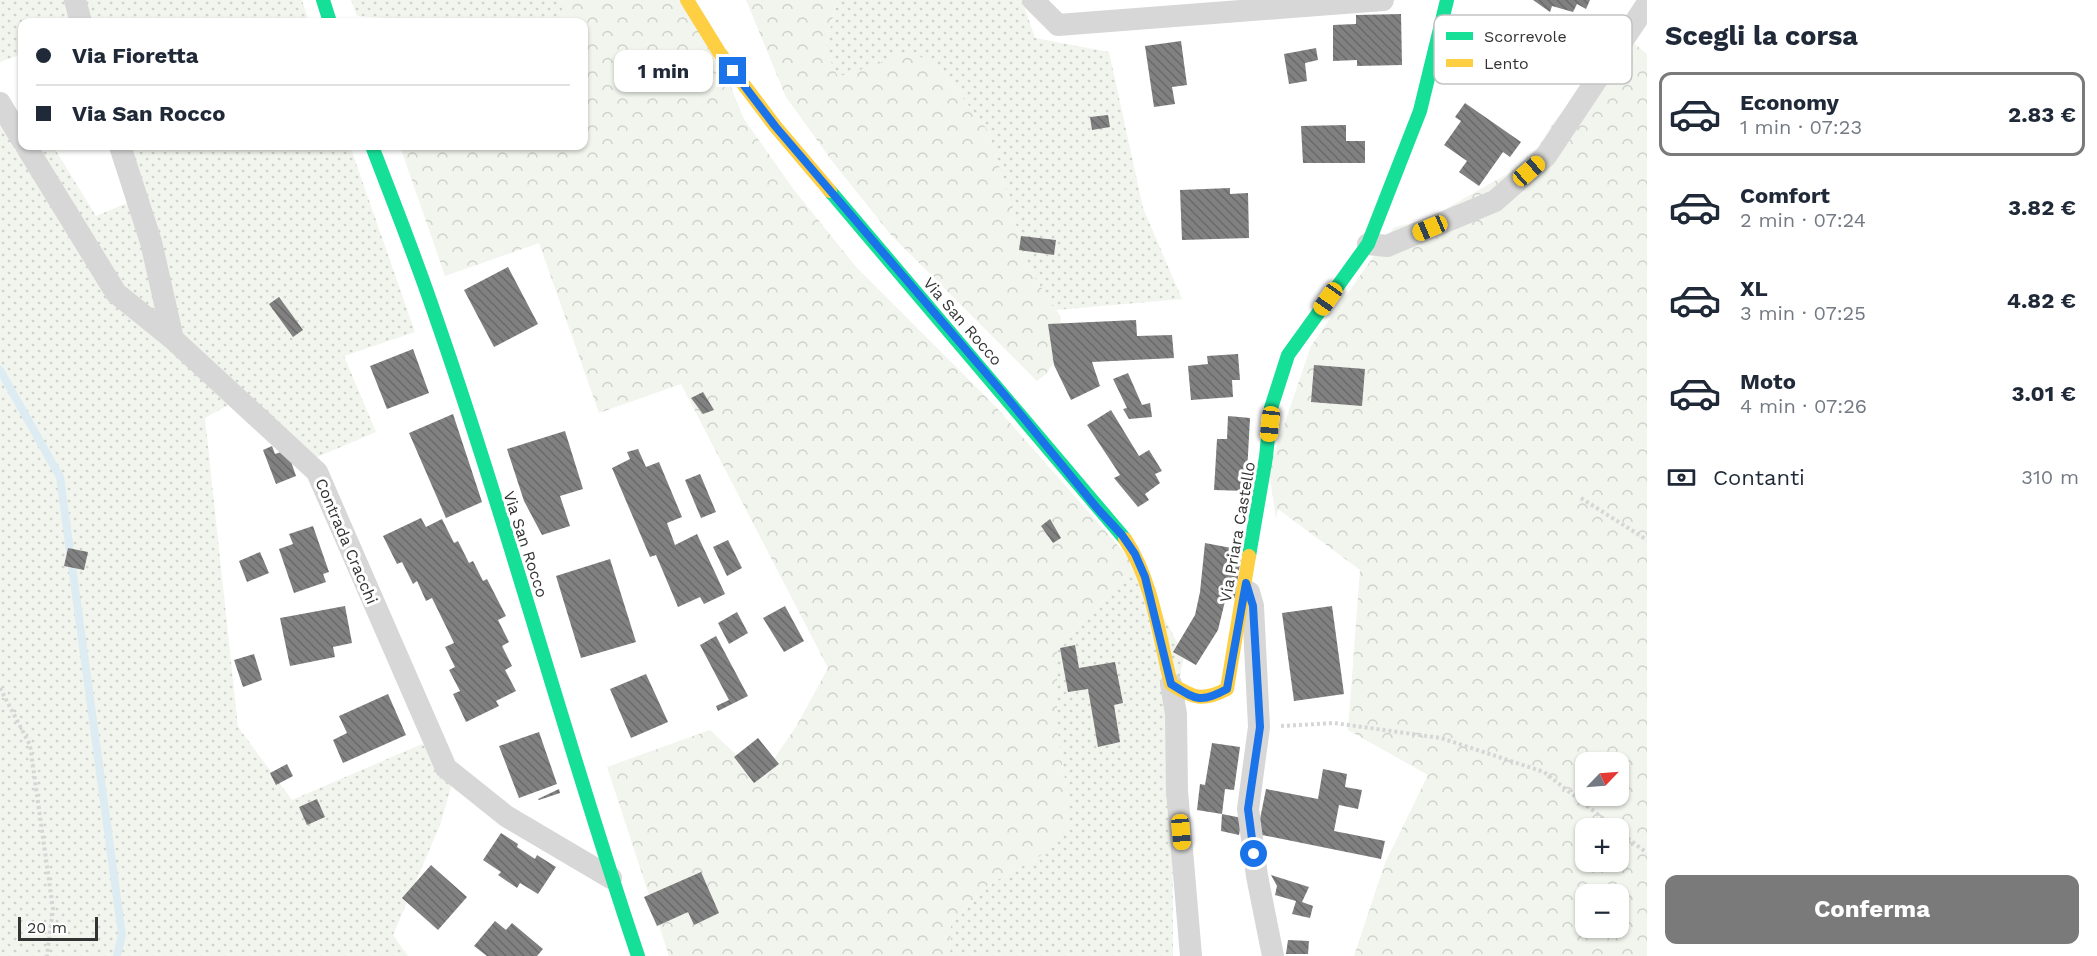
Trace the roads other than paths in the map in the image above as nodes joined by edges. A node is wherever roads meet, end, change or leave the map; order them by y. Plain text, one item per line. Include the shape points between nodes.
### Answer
1 (75, 0) edge
2 (323, 0) edge
3 (687, 0) edge
4 (1033, 0) edge
5 (1383, 0) edge
6 (1447, 0) edge
7 (1647, 4) edge
8 (1443, 15) edge
9 (80, 18) edge
10 (329, 18) edge
11 (1632, 27) edge
12 (1434, 53) edge
13 (1594, 84) edge
14 (0, 103) edge
15 (18, 133) edge
16 (28, 150) edge
17 (121, 150) edge
18 (373, 150) edge
19 (1368, 244) junction
20 (173, 339) junction
21 (1246, 583) junction
22 (1171, 684) junction
23 (611, 878) junction
24 (638, 956) edge
25 (1191, 956) edge
26 (1273, 956) edge

1 - 9 street
2 - 10 street
3 - 22 street, Via San Rocco via 719,52 775,126 1128,544 1145,577
4 - 5 street via 1058,25
6 - 8 street, Via Priara Castello
7 - 11 street
12 - 19 street, Via Priara Castello via 1420,111
13 - 19 street via 1546,156 1495,201 1387,246
14 - 15 street
16 - 20 street, Contrada Cracchi via 116,293
17 - 20 street via 151,242
18 - 23 street, Via San Rocco via 443,336
19 - 21 street, Via Priara Castello via 1288,355 1271,408
20 - 23 street, Contrada Cracchi via 317,472 446,768 506,816
21 - 22 street, Via Priara Castello via 1227,689 1212,697 1194,698
21 - 26 street via 1253,606 1260,727 1248,809
22 - 25 street
23 - 24 street, Via San Rocco

